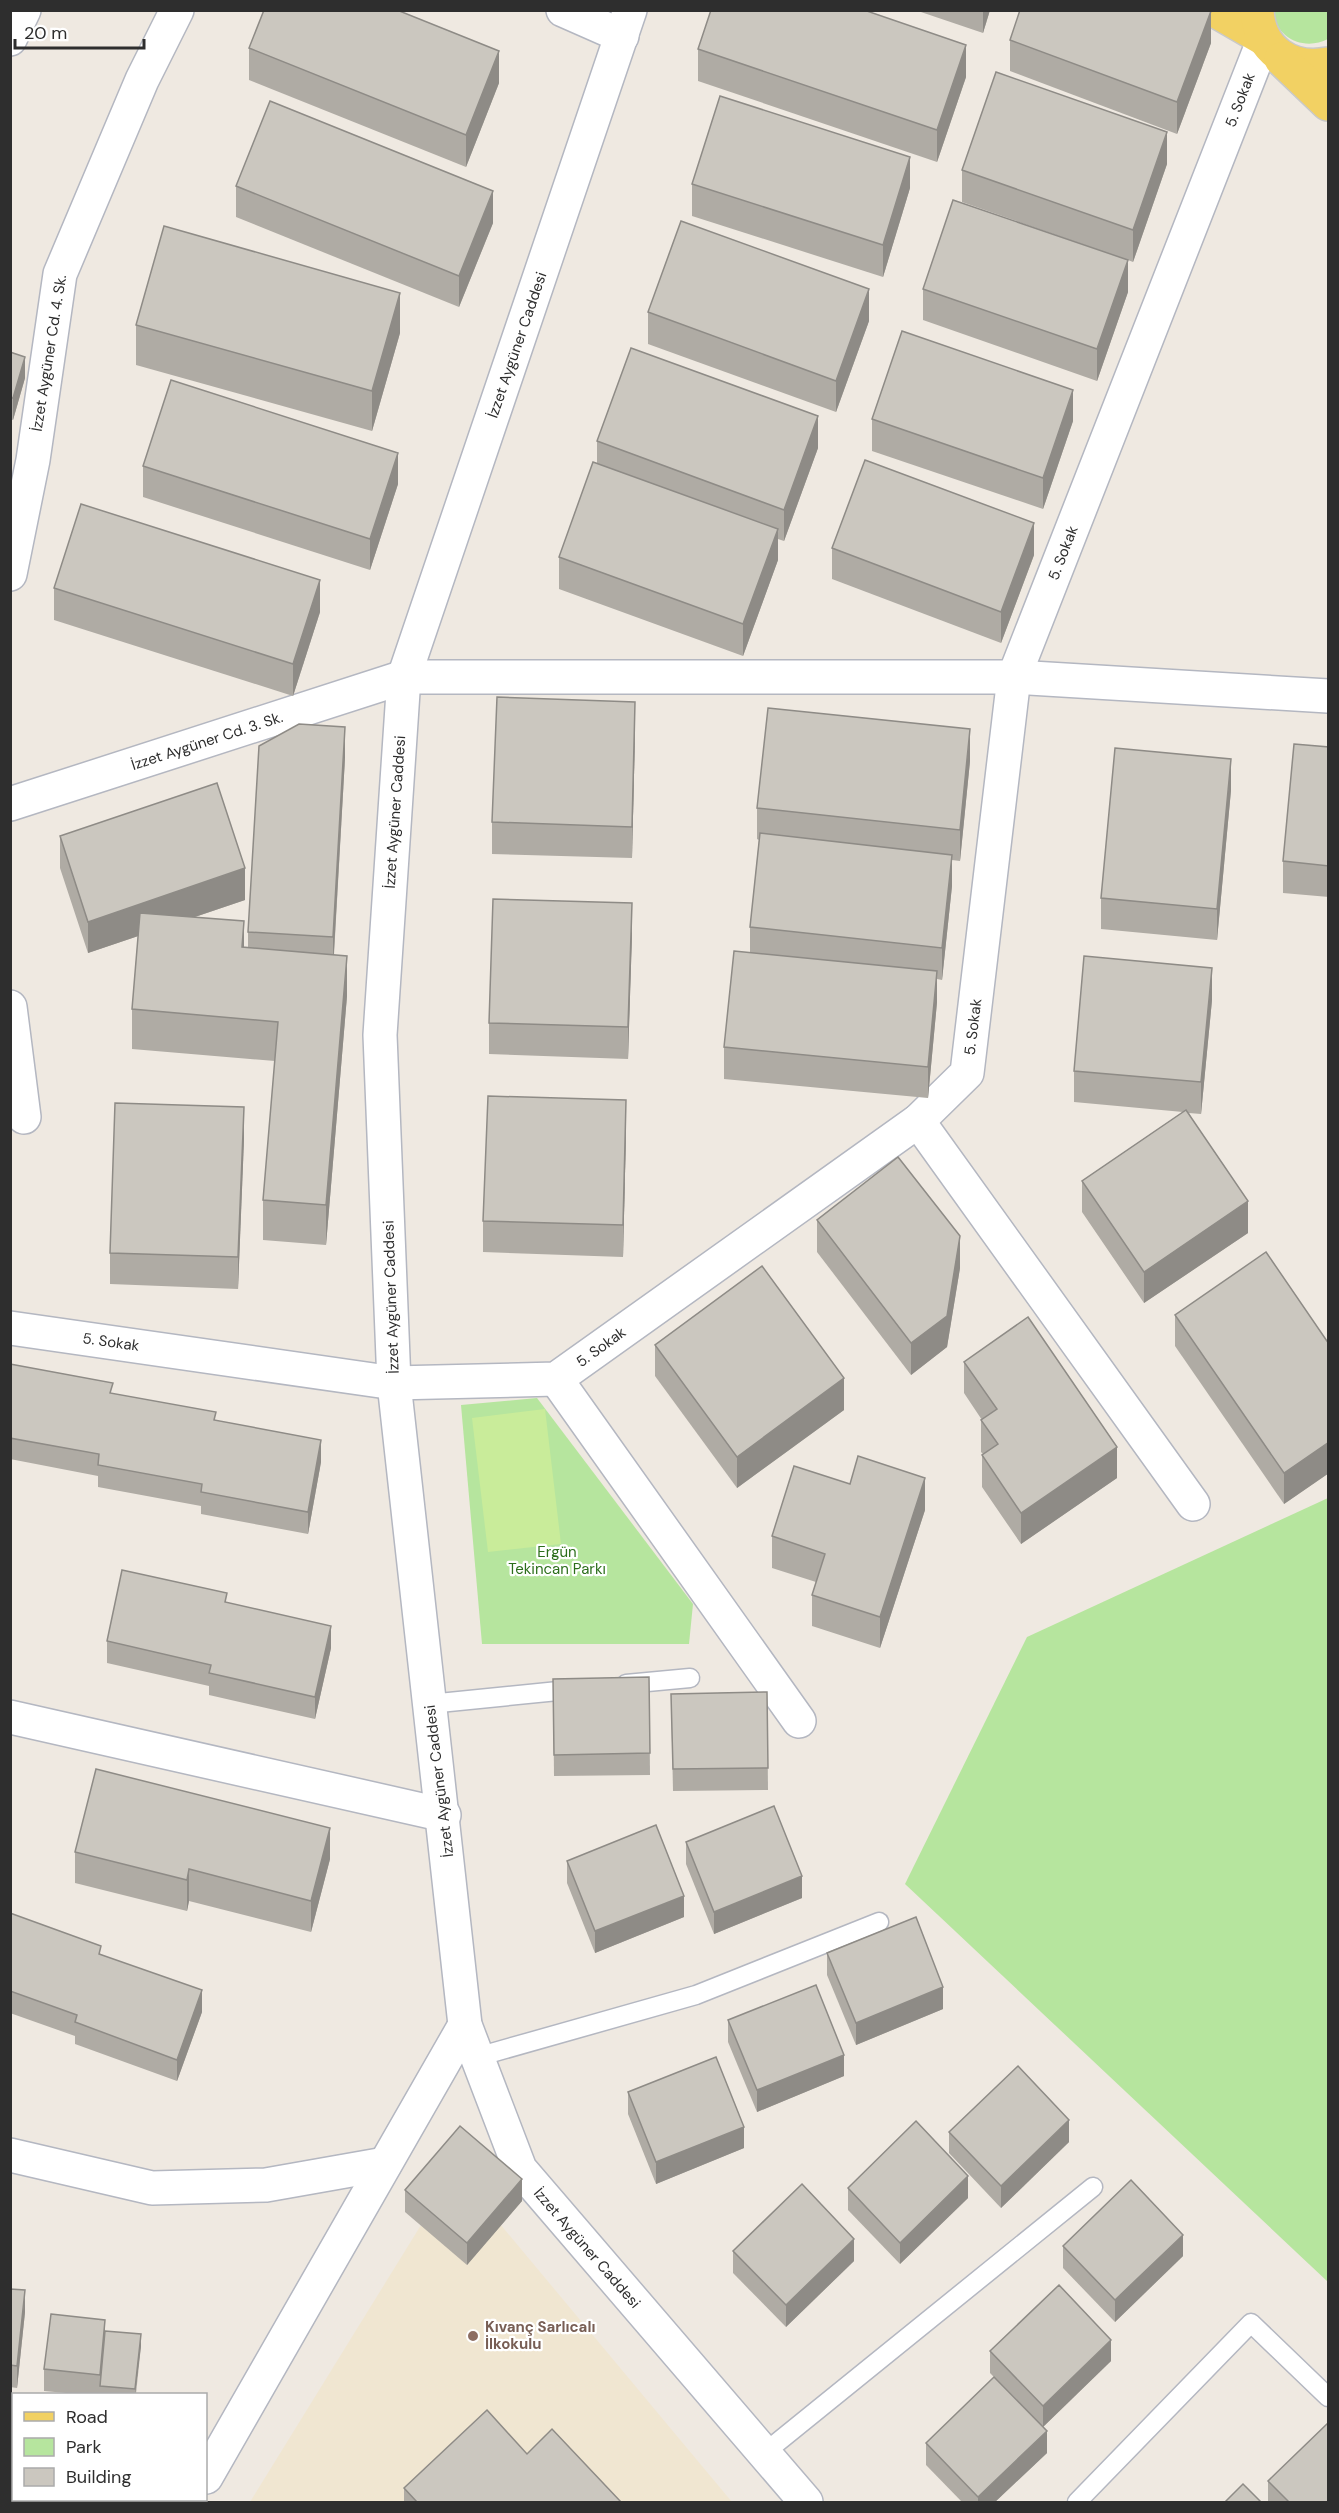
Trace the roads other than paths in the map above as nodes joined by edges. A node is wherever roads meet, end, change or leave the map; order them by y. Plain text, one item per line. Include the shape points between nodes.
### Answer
1 (24, 10) edge
2 (177, 10) edge
3 (563, 10) edge
4 (1214, 10) edge
5 (626, 23) edge
6 (1266, 35) edge
7 (10, 39) edge
8 (1329, 64) edge
9 (1329, 104) edge
10 (22, 458) edge
11 (10, 574) edge
12 (404, 677) junction
13 (1014, 677) junction
14 (1329, 696) edge
15 (10, 804) edge
16 (10, 1007) edge
17 (24, 1117) dead end
18 (918, 1121) junction
19 (10, 1328) edge
20 (556, 1379) junction
21 (394, 1383) junction
22 (1193, 1504) dead end
23 (690, 1678) dead end
24 (429, 1704) junction
25 (10, 1717) edge
26 (799, 1721) dead end
27 (444, 1815) junction
28 (879, 1922) dead end
29 (465, 2025) junction
30 (477, 2057) junction
31 (10, 2155) edge
32 (385, 2164) junction
33 (1094, 2187) dead end
34 (1329, 2397) edge
35 (763, 2454) junction
36 (207, 2480) edge
37 (806, 2502) edge
38 (1077, 2502) edge

1 - 7 street
2 - 10 street, İzzet Aygüner Cd. 4. Sk. via 142,80 60,274
3 - 5 street
4 - 6 main road
5 - 12 street, İzzet Aygüner Caddesi
6 - 8 main road via 1294,64
6 - 9 main road
6 - 13 street, 5. Sokak
10 - 11 street, İzzet Aygüner Cd. 4. Sk.
12 - 13 street, İzzet Aygüner Cd. 3. Sk.
12 - 15 street, İzzet Aygüner Cd. 3. Sk.
12 - 21 street, İzzet Aygüner Caddesi via 380,1035
13 - 14 street, İzzet Aygüner Cd. 3. Sk.
13 - 18 street, 5. Sokak via 967,1073
16 - 17 street
18 - 20 street, 5. Sokak
18 - 22 street
19 - 21 street, 5. Sokak
20 - 21 street, 5. Sokak
20 - 26 street
21 - 24 street, İzzet Aygüner Caddesi
23 - 24 lane
24 - 27 street, İzzet Aygüner Caddesi
25 - 27 street
27 - 29 street, İzzet Aygüner Caddesi
28 - 30 lane via 696,1995
29 - 30 street, İzzet Aygüner Caddesi
29 - 32 street
30 - 35 street, İzzet Aygüner Caddesi via 520,2169
31 - 32 street via 152,2188 266,2185
32 - 36 street
33 - 35 lane
34 - 38 lane via 1251,2323
35 - 37 street, İzzet Aygüner Caddesi

